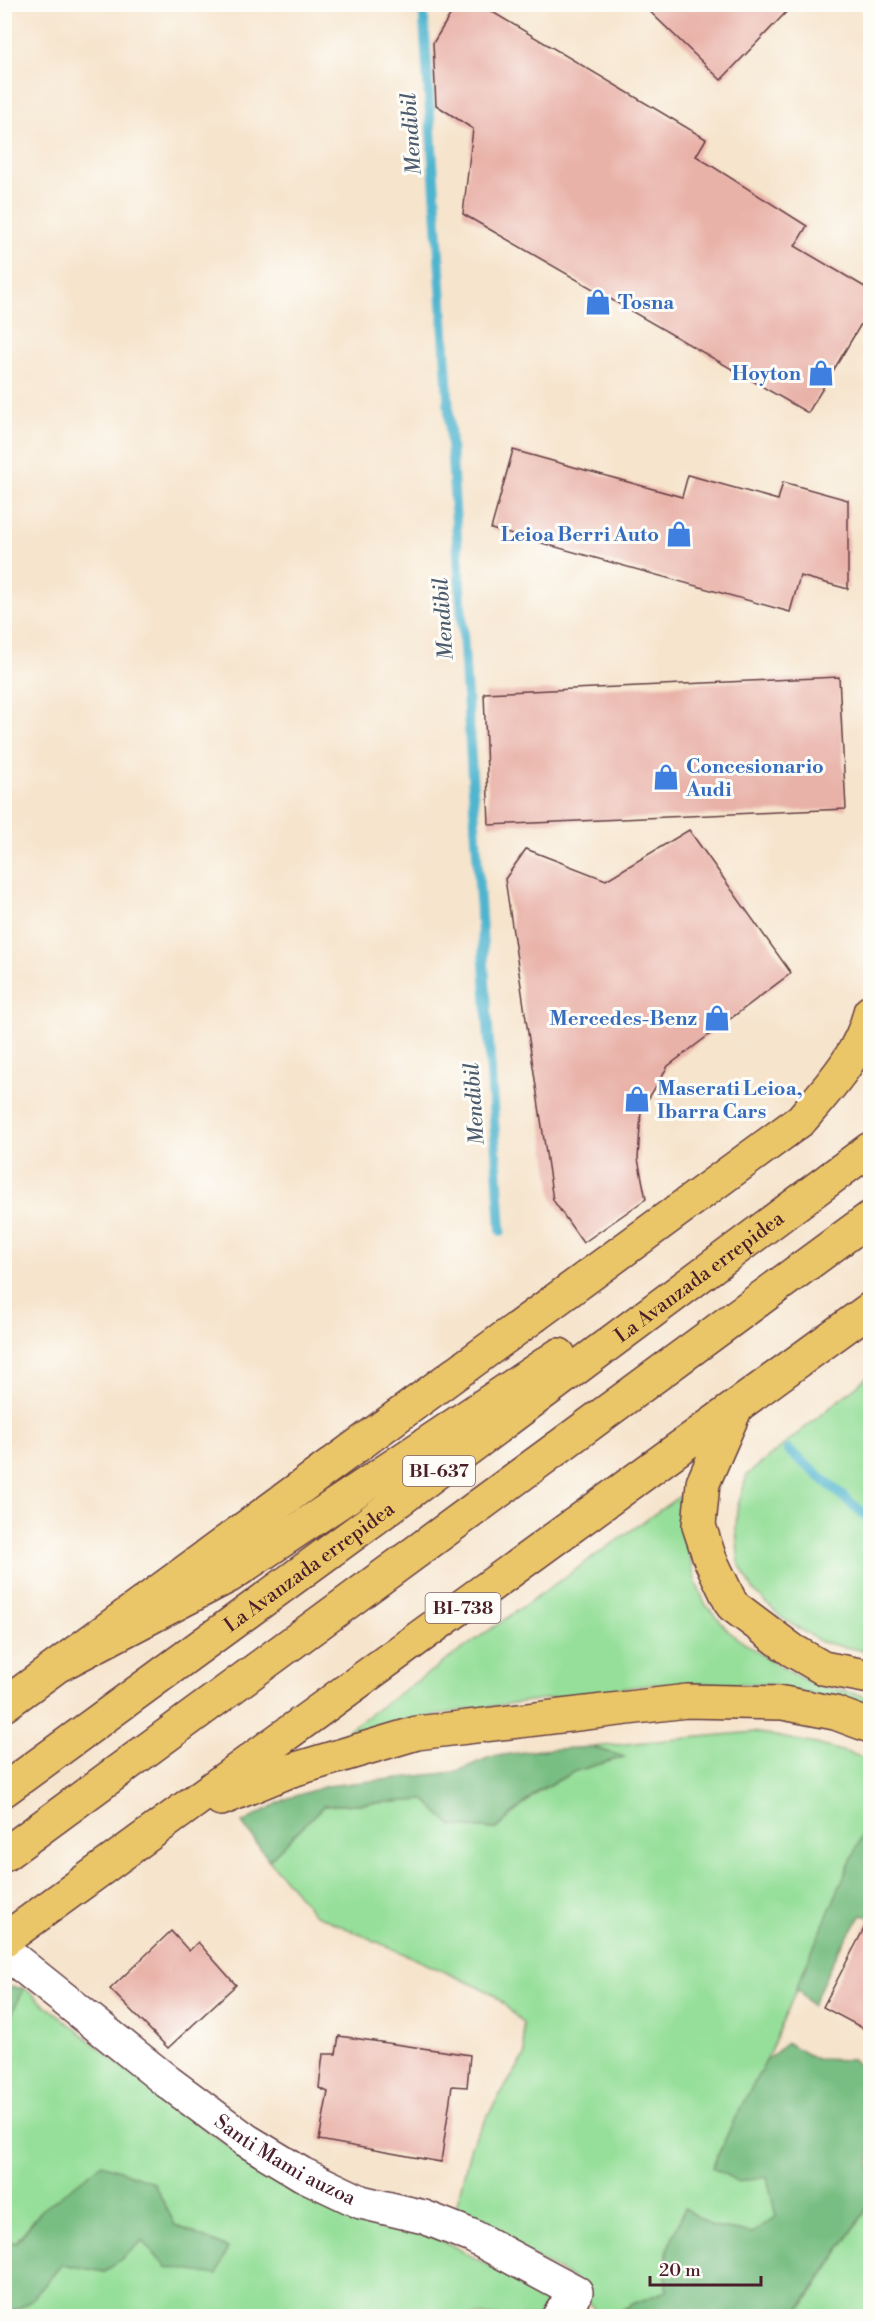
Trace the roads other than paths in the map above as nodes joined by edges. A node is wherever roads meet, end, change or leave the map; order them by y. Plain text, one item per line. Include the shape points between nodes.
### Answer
1 (870, 1012) edge
2 (870, 1069) edge
3 (801, 1120) junction
4 (870, 1148) edge
5 (870, 1218) edge
6 (870, 1310) edge
7 (735, 1410) junction
8 (62, 1664) junction
9 (870, 1677) edge
10 (4, 1706) edge
11 (870, 1726) edge
12 (4, 1790) edge
13 (172, 1819) junction
14 (4, 1855) edge
15 (4, 1940) edge
16 (4, 1951) edge
17 (559, 2316) edge

1 - 3 main road via 843,1069
2 - 3 main road
3 - 8 main road
4 - 8 main road via 229,1576
4 - 12 main road, La Avanzada errepidea / BI-637
5 - 14 main road, BI-637
6 - 7 main road, BI-738
7 - 9 main road via 704,1483 699,1526 732,1605 823,1668
7 - 13 main road, BI-738
8 - 10 main road
11 - 13 main road via 835,1713 783,1703 687,1701 417,1732 289,1771
13 - 15 main road, BI-738
16 - 17 street, Santi Mami auzoa via 168,2082 246,2140 302,2174 361,2202 424,2217 472,2236 576,2292

